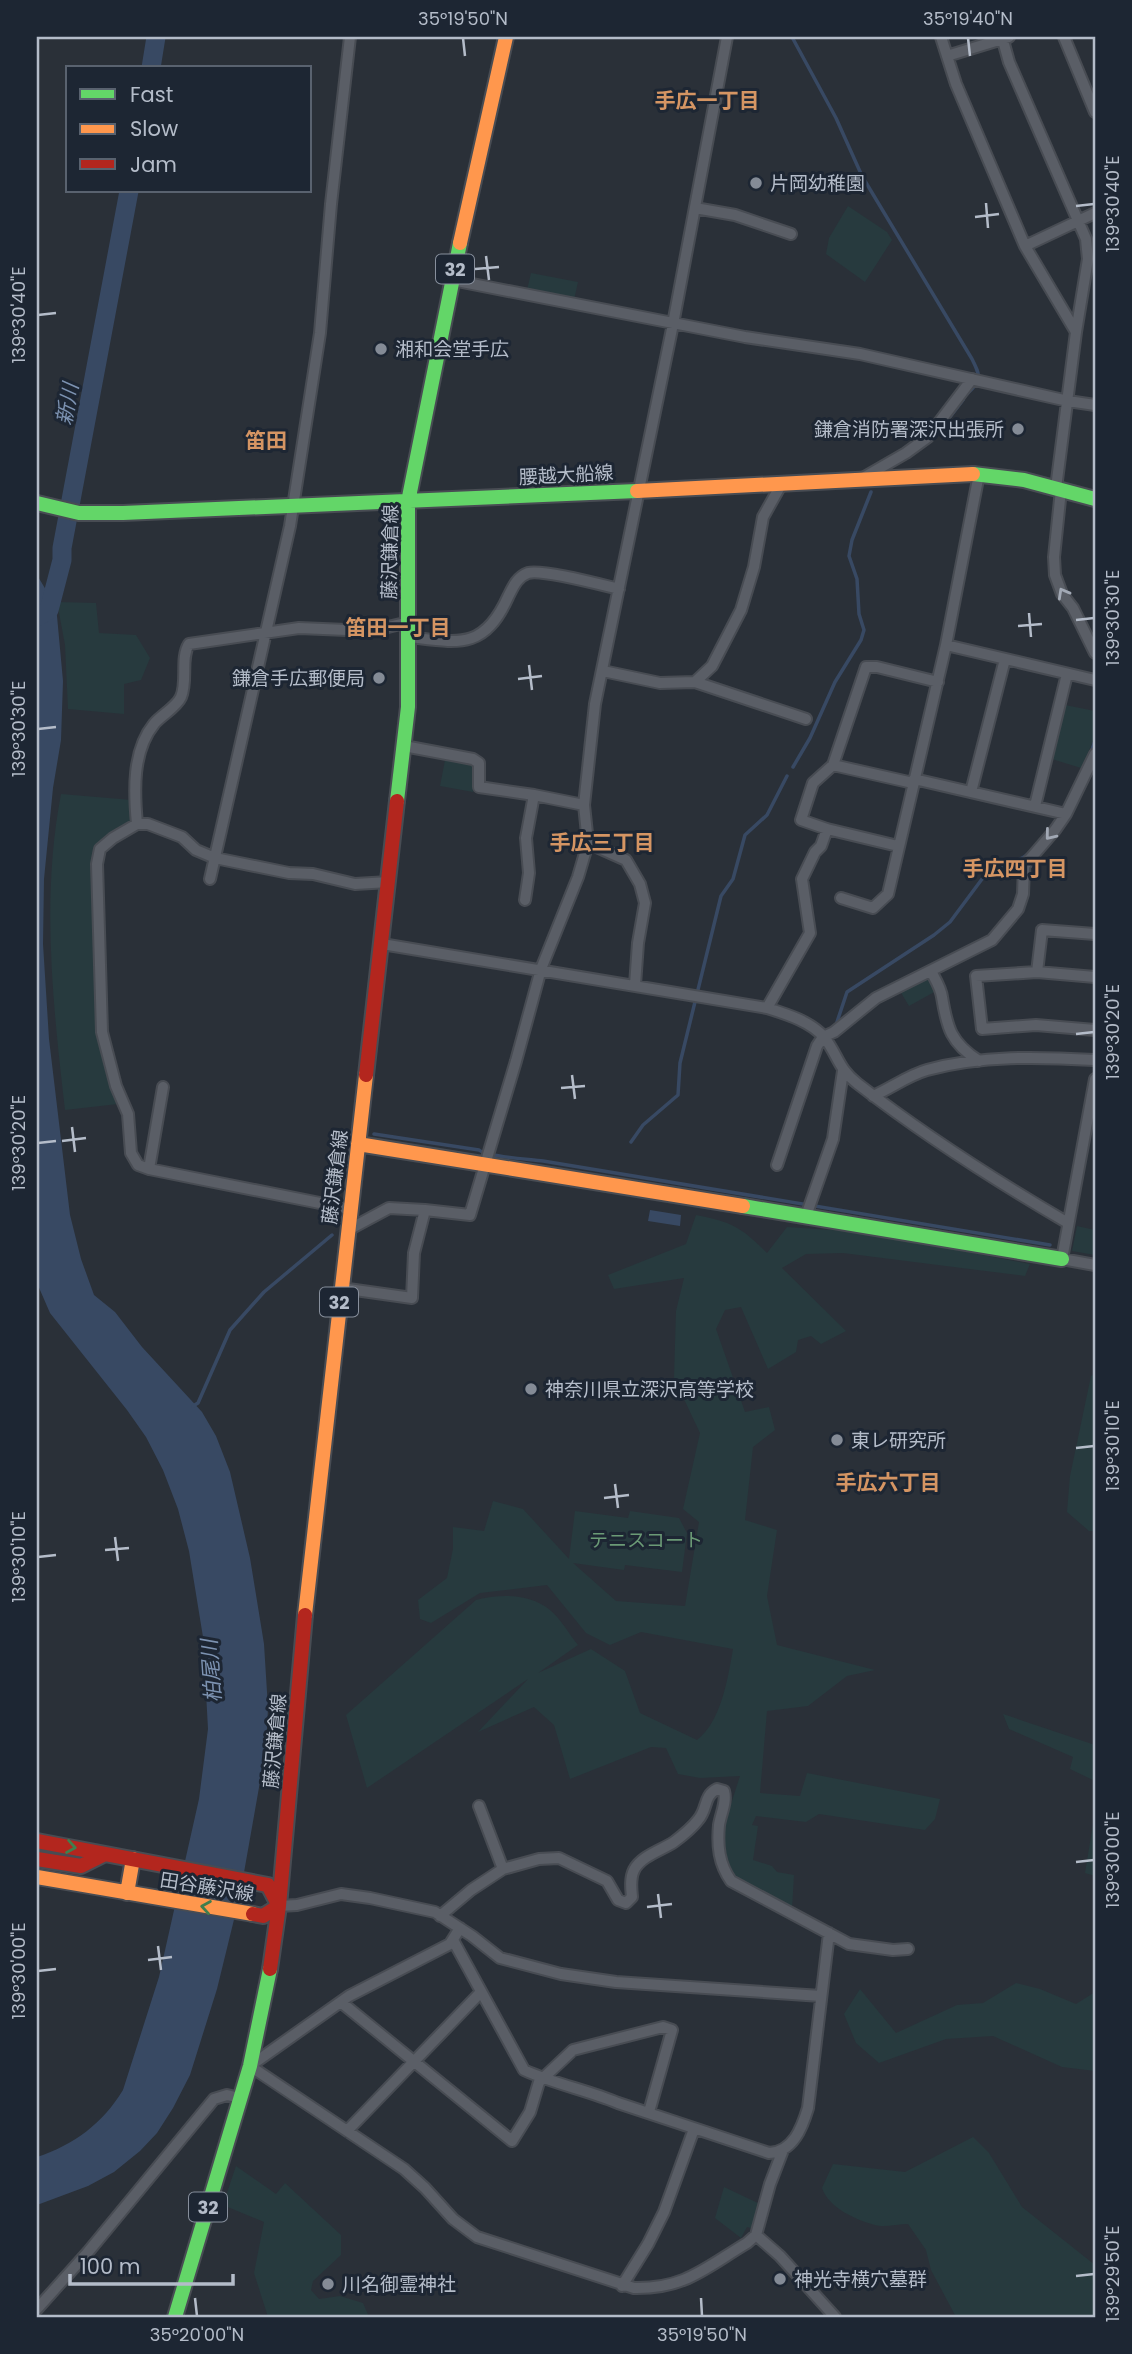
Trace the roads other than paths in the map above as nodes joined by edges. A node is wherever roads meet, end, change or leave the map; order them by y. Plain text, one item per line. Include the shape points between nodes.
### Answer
1 (350, 37) edge
2 (506, 37) edge
3 (727, 37) edge
4 (942, 37) edge
5 (1005, 37) edge
6 (1064, 37) edge
7 (947, 56) junction
8 (1095, 113) edge
9 (695, 208) junction
10 (1095, 213) edge
11 (1078, 220) junction
12 (791, 234) dead end
13 (1025, 246) junction
14 (452, 279) junction
15 (673, 324) junction
16 (1076, 332) junction
17 (972, 379) junction
18 (1068, 401) junction
19 (1095, 405) edge
20 (979, 474) junction
21 (859, 480) junction
22 (782, 483) junction
23 (1059, 489) junction
24 (639, 491) junction
25 (1095, 499) edge
26 (408, 502) junction
27 (37, 503) edge
28 (293, 505) junction
29 (620, 589) junction
30 (409, 630) junction
31 (265, 632) junction
32 (946, 645) junction
33 (1095, 649) edge
34 (1005, 659) junction
35 (603, 671) junction
36 (1068, 674) junction
37 (1095, 680) edge
38 (695, 682) junction
39 (938, 682) junction
40 (806, 719) dead end
41 (404, 746) junction
42 (1095, 754) edge
43 (833, 765) junction
44 (914, 781) junction
45 (971, 792) junction
46 (534, 796) junction
47 (584, 804) junction
48 (1035, 806) junction
49 (1066, 814) junction
50 (137, 824) junction
51 (827, 829) junction
52 (588, 843) junction
53 (898, 846) junction
54 (215, 858) junction
55 (210, 878) dead end
56 (389, 882) junction
57 (841, 898) dead end
58 (525, 900) dead end
59 (1095, 934) edge
60 (382, 944) junction
61 (541, 969) junction
62 (931, 971) junction
63 (1037, 972) junction
64 (1095, 977) edge
65 (635, 985) junction
66 (767, 1008) junction
67 (1095, 1030) edge
68 (823, 1037) junction
69 (1095, 1060) edge
70 (979, 1061) junction
71 (842, 1071) junction
72 (1095, 1079) edge
73 (163, 1087) dead end
74 (873, 1096) junction
75 (1090, 1135) edge
76 (358, 1144) junction
77 (486, 1163) junction
78 (777, 1165) dead end
79 (149, 1169) junction
80 (350, 1209) junction
81 (425, 1210) junction
82 (806, 1216) junction
83 (1068, 1223) junction
84 (348, 1230) junction
85 (1062, 1259) junction
86 (1095, 1265) edge
87 (341, 1289) junction
88 (479, 1807) dead end
89 (37, 1841) edge
90 (105, 1854) junction
91 (37, 1859) edge
92 (133, 1859) junction
93 (72, 1866) junction
94 (503, 1869) junction
95 (37, 1877) edge
96 (111, 1890) junction
97 (127, 1893) junction
98 (279, 1906) junction
99 (440, 1916) junction
100 (460, 1928) junction
101 (830, 1933) junction
102 (453, 1940) junction
103 (908, 1949) dead end
104 (480, 1993) junction
105 (821, 1996) junction
106 (342, 2003) junction
107 (414, 2060) junction
108 (250, 2066) junction
109 (543, 2079) junction
110 (240, 2098) junction
111 (649, 2112) junction
112 (694, 2129) junction
113 (347, 2131) junction
114 (783, 2150) junction
115 (756, 2235) junction
116 (622, 2286) junction
117 (37, 2309) edge
118 (47, 2317) edge
119 (175, 2317) edge
120 (835, 2317) edge

1 - 28 street via 320,333
2 - 14 main road, 藤沢鎌倉線 / 32
3 - 9 street
4 - 7 street
5 - 7 street
5 - 11 street via 1009,62
6 - 8 street
7 - 13 street
9 - 12 street via 735,215
9 - 15 street
10 - 11 street
11 - 13 street
11 - 16 street via 1088,251
13 - 16 street
14 - 15 street
14 - 26 main road, 藤沢鎌倉線 / 32
15 - 17 street via 860,354
15 - 24 street
16 - 18 street
17 - 18 street
17 - 21 street via 928,437
18 - 19 street
18 - 23 street
20 - 21 main road, 腰越大船線
20 - 23 main road, 腰越大船線
20 - 32 street
21 - 22 main road, 腰越大船線
22 - 24 main road, 腰越大船線
22 - 38 street via 764,517 741,610 712,666
23 - 25 main road, 腰越大船線
33 -> 23 street via 1055,575
24 - 26 main road, 腰越大船線
24 - 29 street
26 - 28 main road, 腰越大船線
26 - 30 main road, 藤沢鎌倉線 / 32
27 - 28 main road, 腰越大船線 via 79,513
28 - 31 street
29 - 30 street via 533,572 519,578 497,618 471,640 450,642
29 - 35 street
30 - 31 street via 299,628
30 - 41 main road, 藤沢鎌倉線 / 32
31 - 50 street via 189,644 185,649 185,680 178,703 156,720 145,739 134,789
31 - 54 street
32 - 34 street
32 - 39 street
34 - 36 street
34 - 45 street
35 - 38 street via 660,683
35 - 47 street
36 - 37 street
36 - 48 street
38 - 40 street
39 - 43 street via 866,667
39 - 44 street
41 - 46 street via 473,759 479,763 479,787
41 - 56 main road, 藤沢鎌倉線 / 32
42 - 49 street
43 - 44 street
43 - 51 street via 813,783 801,820
44 - 45 street
44 - 53 street
45 - 48 street
46 - 47 street
46 - 58 street via 526,838 529,873
47 - 52 street
48 - 49 street
49 -> 62 street via 1024,866 1018,909 992,940
50 - 54 street via 182,837
50 - 79 street via 100,849 97,864 102,1032 128,1114 131,1153 138,1165
51 - 53 street
51 - 66 street via 802,878 810,933
52 - 61 street
52 - 65 street via 626,860 643,895
53 - 57 street via 888,894 873,908
54 - 55 street
54 - 56 street via 355,884
56 - 60 main road, 藤沢鎌倉線 / 32
59 - 63 street via 1042,930
60 - 61 street
60 - 76 main road, 藤沢鎌倉線 / 32
61 - 65 street
61 - 77 street
62 - 68 street via 876,998
62 - 70 street via 942,995 949,1031 958,1046
63 - 64 street
63 - 67 street via 976,976 982,1029 1036,1025
65 - 66 street
66 - 68 street via 810,1026
68 - 71 street
68 - 78 street
69 - 70 street
70 - 74 street via 926,1070
71 - 74 street
71 - 82 street via 833,1139
72 - 75 street
73 - 79 street
74 - 83 street
75 - 83 street
76 - 77 main road
76 - 80 main road, 藤沢鎌倉線 / 32
77 - 81 street via 470,1214
77 - 82 main road
79 - 80 street
80 - 84 main road, 藤沢鎌倉線 / 32
81 - 84 street via 389,1208
81 - 87 street via 414,1253 412,1297
82 - 85 main road
83 - 85 street
84 - 87 main road, 藤沢鎌倉線 / 32
85 - 86 street
87 - 98 main road, 藤沢鎌倉線 / 32 via 309,1572
88 - 94 street
89 -> 90 main road, 田谷藤沢線
90 - 92 main road, 田谷藤沢線
90 - 93 main road
91 - 93 main road
92 - 97 main road
92 - 98 main road, 田谷藤沢線 via 268,1885
93 - 96 main road
94 - 99 street
94 - 101 street via 559,1858 607,1881 618,1900 626,1903 632,1897 631,1882 641,1861 676,1841 699,1820 705,1802 717,1789 726,1797 719,1825 721,1867 731,1881
95 - 96 main road, 田谷藤沢線
96 - 97 main road, 田谷藤沢線
98 -> 97 main road, 田谷藤沢線 via 263,1916
98 - 99 street via 341,1894
98 - 108 main road, 藤沢鎌倉線 / 32
99 - 100 street
100 - 102 street
100 - 105 street via 500,1958 582,1979
101 - 103 street via 849,1944
101 - 105 street
102 - 104 street
102 - 106 street
104 - 107 street
104 - 109 street via 524,2070
105 - 114 street via 808,2108 801,2131
106 - 107 street
106 - 108 street
107 - 109 street via 512,2141
107 - 113 street
108 - 110 main road, 藤沢鎌倉線 / 32
108 - 113 street
109 - 111 street
109 - 111 street via 573,2050 663,2027 672,2030
110 - 117 street via 214,2099
110 - 119 main road, 藤沢鎌倉線 / 32
111 - 112 street
112 - 114 street via 769,2153
112 - 116 street via 664,2212
113 - 116 street via 404,2169 453,2219 477,2236
114 - 115 street
115 - 116 street via 677,2285 658,2289
115 - 120 street
117 - 118 street

